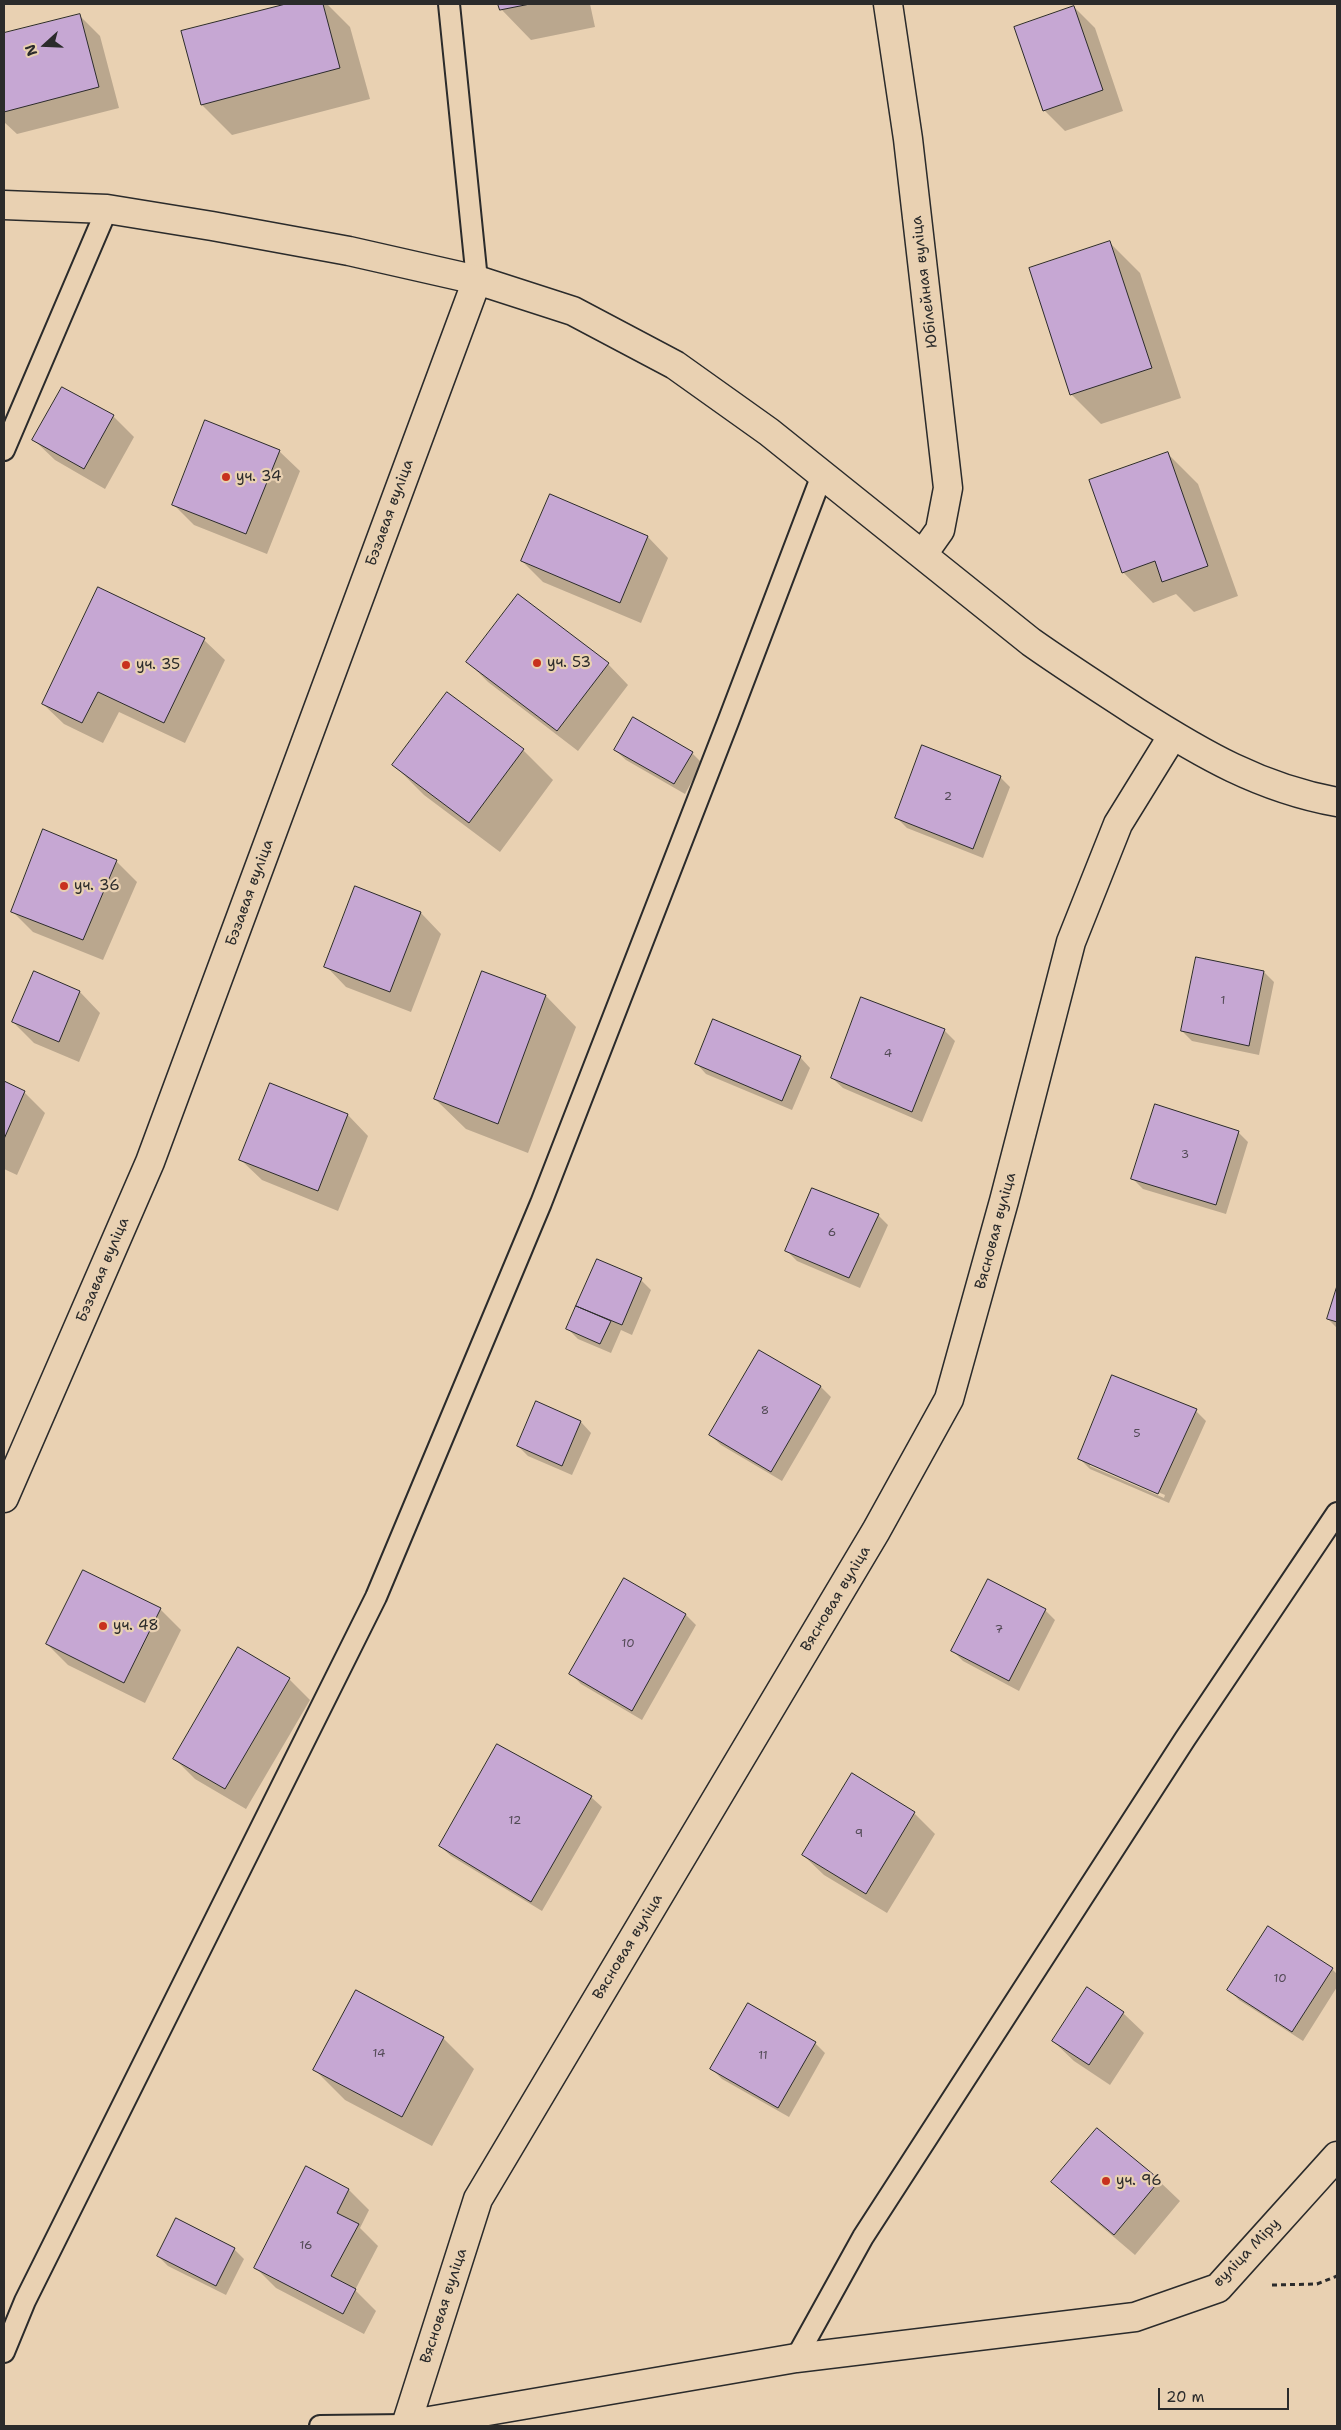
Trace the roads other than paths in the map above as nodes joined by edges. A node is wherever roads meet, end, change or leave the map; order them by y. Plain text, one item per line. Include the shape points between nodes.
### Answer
1 (449, 4) edge
2 (888, 4) edge
3 (4, 205) edge
4 (107, 209) junction
5 (477, 280) junction
6 (4, 450) edge
7 (822, 476) junction
8 (923, 554) junction
9 (1173, 735) junction
10 (1337, 802) edge
11 (4, 1498) edge
12 (1337, 1513) edge
13 (1337, 2156) edge
14 (4, 2352) edge
15 (796, 2358) junction
16 (406, 2425) junction
17 (320, 2426) edge

1 - 5 lane
2 - 8 street, Юбілейная вуліца via 909,149 948,488 940,530
3 - 4 street
4 - 5 street via 349,251
4 - 6 lane
5 - 7 street via 574,311 675,366 769,432
5 - 11 street, Бэзавая вуліца via 150,1162
7 - 8 street
7 - 14 lane via 540,1203 376,1597 25,2301
8 - 9 street via 1031,642
9 - 10 street via 1237,772 1307,796
9 - 16 street, Вясновая вуліца via 1118,824 1071,942 949,1399 876,1531 478,2200
12 - 15 lane via 1185,1739 863,2237
13 - 15 street, вуліца Міру via 1218,2288 1135,2317
15 - 16 street, вуліца Міру
16 - 17 lane

